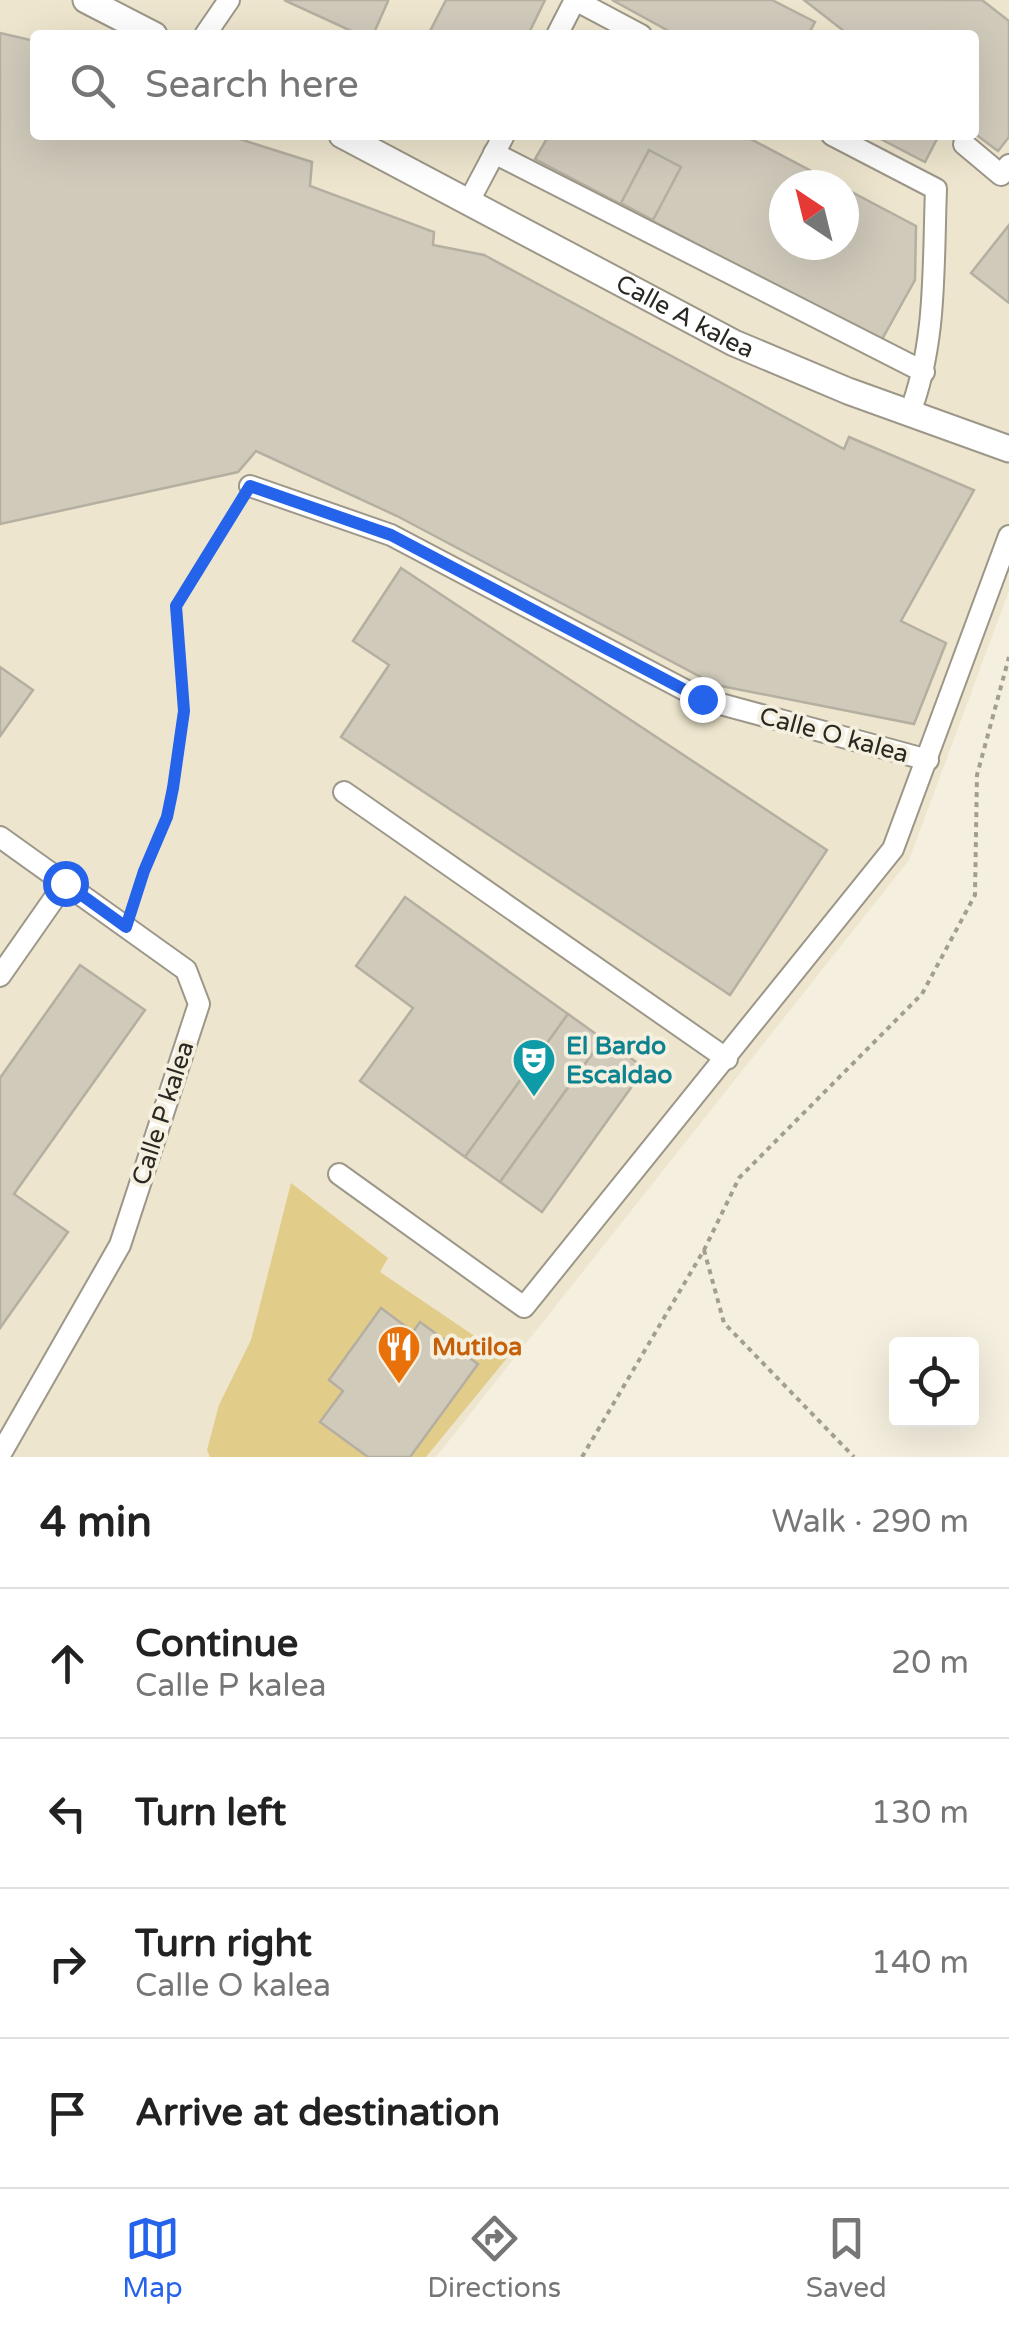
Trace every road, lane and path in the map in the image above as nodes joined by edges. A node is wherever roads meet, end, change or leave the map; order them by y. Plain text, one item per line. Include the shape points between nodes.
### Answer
1 (86, 0) edge
2 (228, 0) edge
3 (575, 0) edge
4 (144, 30) edge
5 (208, 30) edge
6 (560, 30) edge
7 (632, 30) edge
8 (351, 140) edge
9 (842, 140) edge
10 (499, 144) edge
11 (964, 144) dead end
12 (1009, 165) edge
13 (468, 203) junction
14 (924, 372) junction
15 (909, 415) junction
16 (1009, 449) edge
17 (250, 486) joint
18 (1009, 536) edge
19 (1009, 657) edge
20 (928, 760) junction
21 (344, 792) dead end
22 (0, 837) edge
23 (65, 883) junction
24 (126, 927) junction
25 (0, 976) edge
26 (727, 1059) junction
27 (339, 1174) dead end
28 (704, 1250) junction
29 (0, 1455) edge
30 (582, 1457) edge
31 (854, 1457) edge

1 - 4 street
2 - 5 street
3 - 6 street
3 - 7 street
8 - 13 street, Calle A kalea
9 - 14 street via 936,189
10 - 13 street
10 - 14 street
11 - 12 street via 1001,174
13 - 15 street, Calle A kalea via 734,343
14 - 15 street
15 - 16 street, Calle A kalea
17 - 20 street, Calle O kalea via 391,535 702,699
17 - 24 path via 176,606 184,711 173,788
18 - 20 street, Calle O kalea
19 - 28 path via 977,776 975,895 922,994 738,1178
20 - 26 street, Calle O kalea via 894,849
21 - 26 street
22 - 23 street, Calle P kalea
23 - 24 street, Calle P kalea
23 - 25 street
24 - 29 street, Calle P kalea via 186,970 199,1004 120,1245
26 - 27 street, Calle O kalea via 524,1307
28 - 30 path
28 - 31 path via 724,1323

